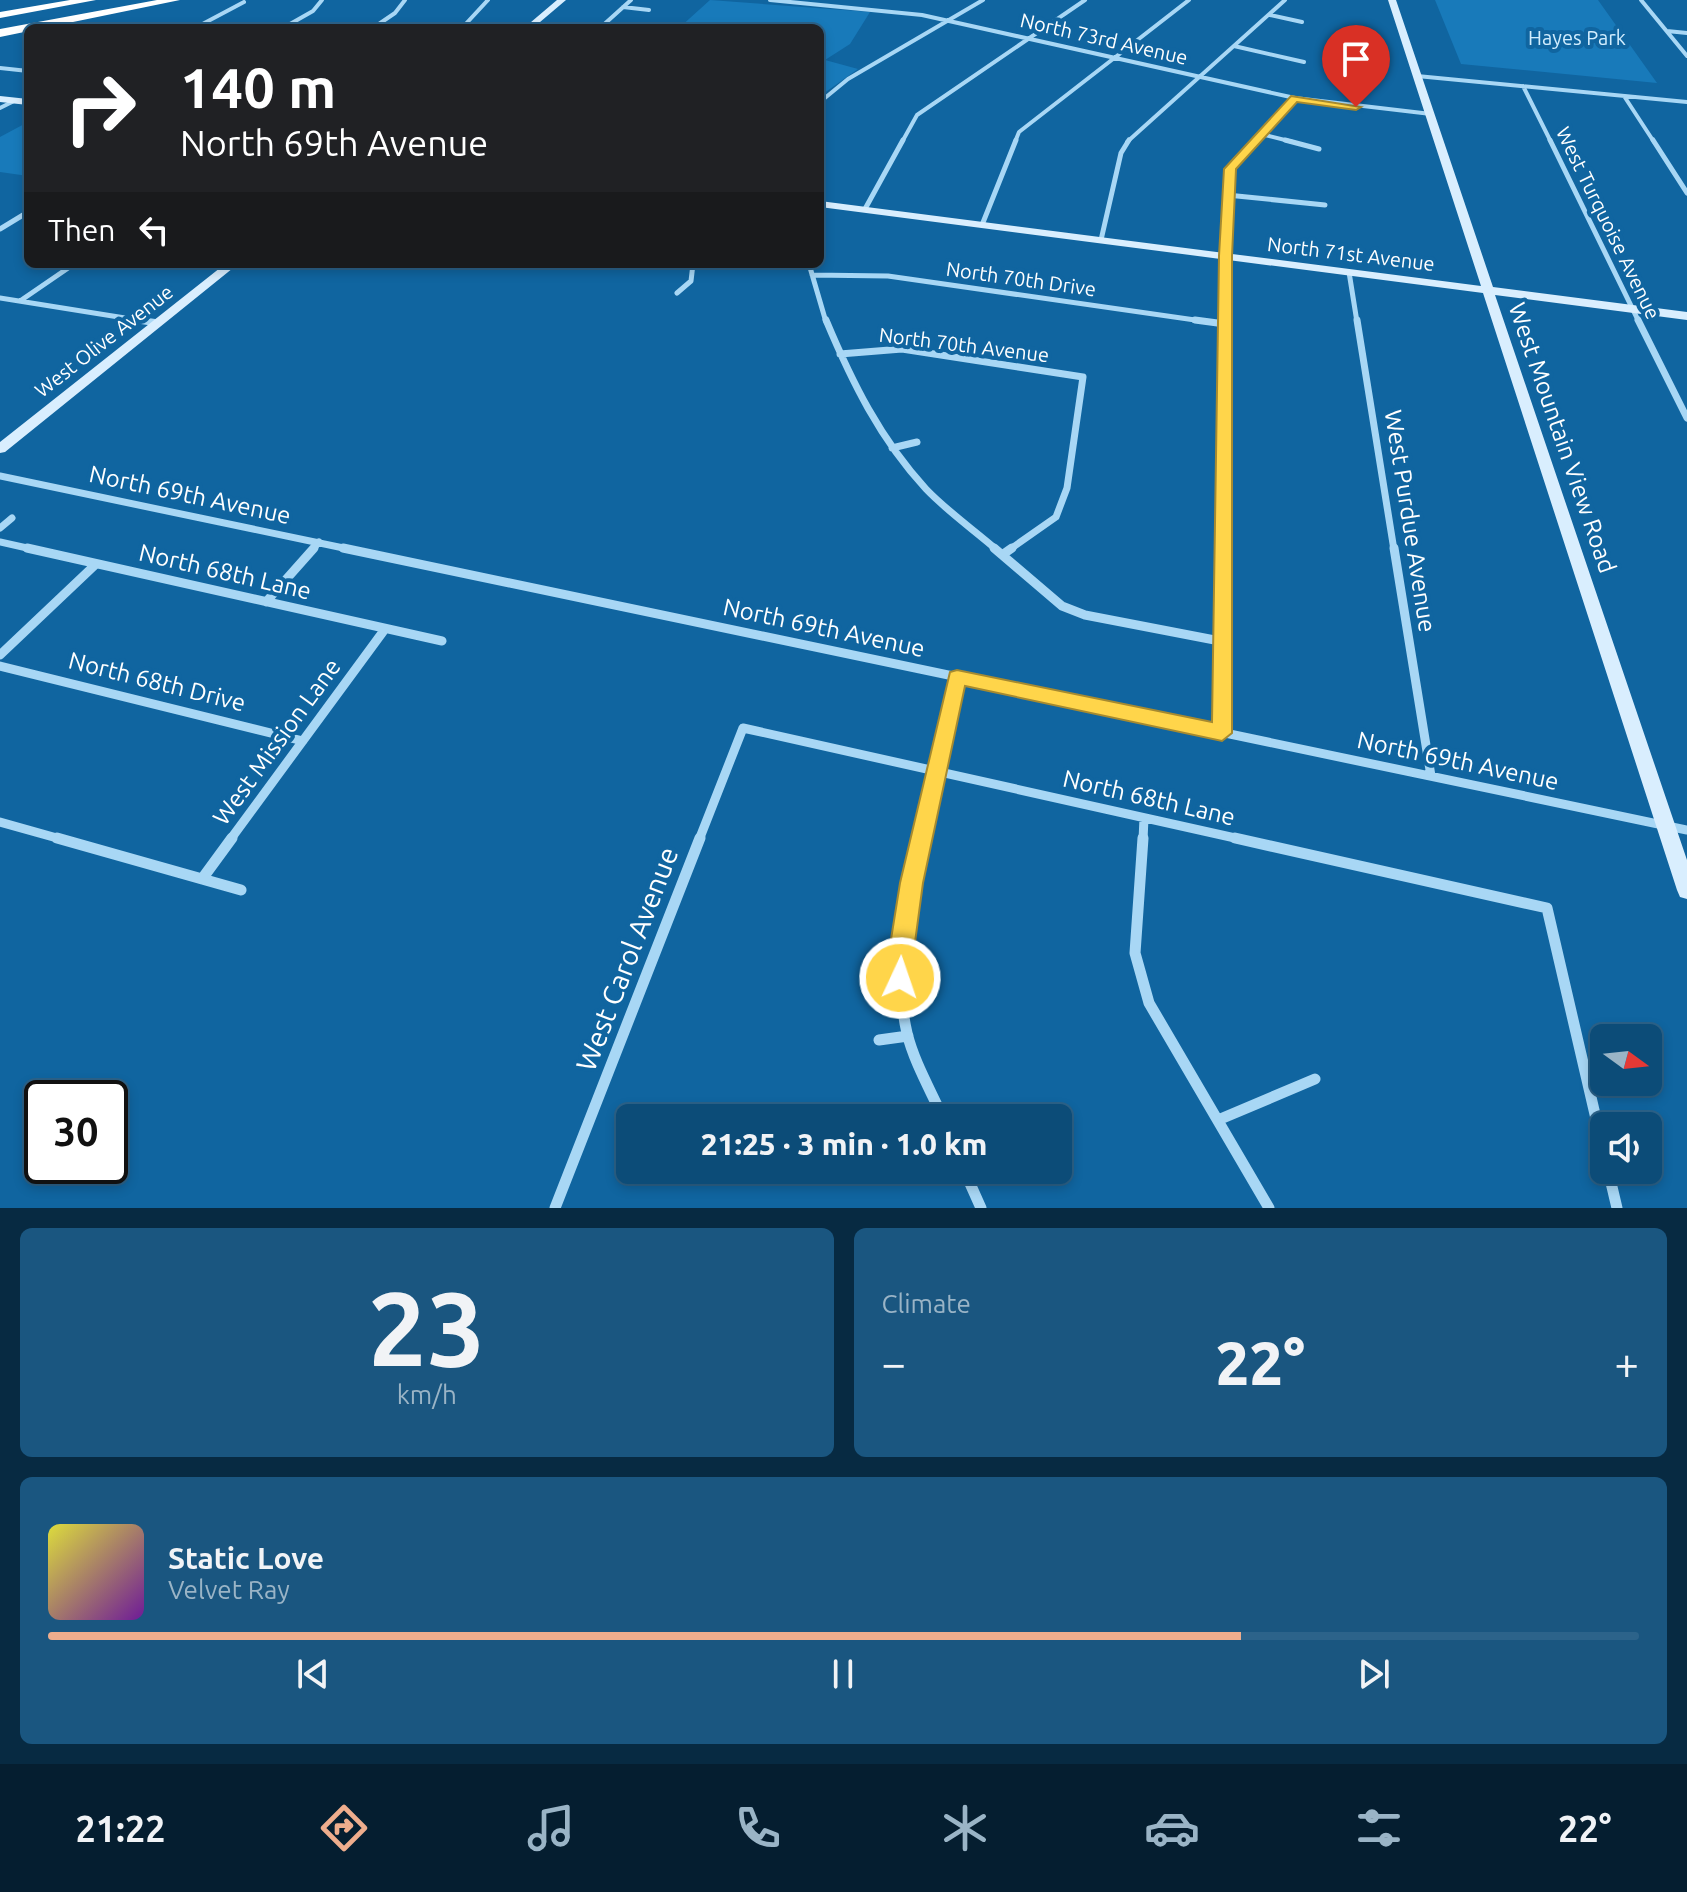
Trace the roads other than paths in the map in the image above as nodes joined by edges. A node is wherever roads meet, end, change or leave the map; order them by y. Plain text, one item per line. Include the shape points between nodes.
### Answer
1 (90, 0) edge
2 (174, 0) edge
3 (322, 0) edge
4 (405, 0) edge
5 (488, 0) edge
6 (562, 0) edge
7 (574, 0) edge
8 (631, 0) edge
9 (770, 0) edge
10 (838, 0) edge
11 (983, 0) edge
12 (1085, 0) edge
13 (1189, 0) edge
14 (1285, 0) edge
15 (1392, 0) edge
16 (1641, 0) edge
17 (244, 2) edge
18 (547, 4) edge
19 (833, 6) junction
20 (623, 7) junction
21 (649, 10) dead end
22 (0, 15) edge
23 (1270, 15) junction
24 (949, 21) junction
25 (1302, 22) dead end
26 (51, 24) edge
27 (203, 24) edge
28 (290, 24) edge
29 (379, 24) edge
30 (466, 24) edge
31 (523, 24) edge
32 (531, 24) edge
33 (545, 24) edge
34 (604, 24) edge
35 (24, 29) edge
36 (1667, 31) junction
37 (0, 33) edge
38 (1687, 33) edge
39 (1027, 39) junction
40 (1234, 46) junction
41 (1687, 56) edge
42 (1112, 57) junction
43 (1304, 62) dead end
44 (0, 68) edge
45 (24, 71) edge
46 (1417, 76) junction
47 (1200, 77) junction
48 (1523, 86) junction
49 (1624, 96) junction
50 (1295, 98) junction
51 (0, 99) edge
52 (824, 99) edge
53 (14, 101) junction
54 (24, 102) edge
55 (1687, 102) edge
56 (0, 108) edge
57 (1431, 114) junction
58 (1261, 134) junction
59 (1319, 149) dead end
60 (1687, 193) edge
61 (1227, 195) junction
62 (824, 204) edge
63 (1325, 205) dead end
64 (865, 209) junction
65 (24, 214) edge
66 (982, 225) junction
67 (0, 229) edge
68 (1101, 240) junction
69 (1225, 256) junction
70 (68, 268) edge
71 (227, 268) edge
72 (694, 268) edge
73 (810, 268) edge
74 (1349, 272) junction
75 (812, 275) junction
76 (1487, 290) junction
77 (677, 293) dead end
78 (0, 298) edge
79 (20, 301) junction
80 (1633, 309) junction
81 (1687, 316) edge
82 (158, 323) junction
83 (1225, 324) junction
84 (840, 354) junction
85 (1687, 418) edge
86 (917, 442) dead end
87 (892, 448) junction
88 (0, 449) edge
89 (0, 476) edge
90 (12, 518) dead end
91 (0, 528) edge
92 (0, 542) edge
93 (319, 542) junction
94 (1002, 555) junction
95 (96, 564) junction
96 (266, 602) junction
97 (385, 629) junction
98 (442, 641) dead end
99 (1225, 642) junction
100 (0, 655) edge
101 (0, 666) edge
102 (957, 677) junction
103 (743, 728) joint
104 (1222, 733) junction
105 (303, 741) junction
106 (937, 771) junction
107 (1431, 776) junction
108 (1144, 818) junction
109 (0, 822) edge
110 (1666, 825) junction
111 (1687, 830) edge
112 (202, 879) junction
113 (241, 890) dead end
114 (1687, 890) edge
115 (908, 1036) junction
116 (879, 1040) dead end
117 (1315, 1079) dead end
118 (937, 1104) edge
119 (1594, 1112) edge
120 (1218, 1120) junction
121 (970, 1184) edge
122 (1611, 1184) edge
123 (555, 1208) edge
124 (981, 1208) edge
125 (1269, 1208) edge
126 (1617, 1208) edge

1 - 22 highway
2 - 26 highway
3 - 28 street
4 - 29 street
5 - 30 street
6 - 18 street
7 - 33 street
8 - 20 street
9 - 19 street, North 73rd Avenue
10 - 19 street
11 - 24 street
12 - 39 street
13 - 42 street
14 - 23 street
15 - 46 street, West Mountain View Road
16 - 36 street
17 - 27 street
18 - 31 street
18 - 32 street
19 - 24 street, North 73rd Avenue
20 - 21 street
20 - 34 street
23 - 25 street
23 - 40 street
24 - 39 street, North 73rd Avenue
24 - 52 street via 848,79
35 - 37 highway
36 - 38 street
36 - 41 street
39 - 42 street, North 73rd Avenue
39 - 64 street via 917,115
40 - 43 street
40 - 47 street
42 - 47 street, North 73rd Avenue
42 - 66 street via 1019,132
44 - 45 street
46 - 48 street
46 - 57 street, West Mountain View Road
47 - 50 street, North 73rd Avenue
47 - 68 street via 1126,143
48 - 49 street
48 - 80 street, West Turquoise Avenue
49 - 55 street
49 - 60 street
50 - 57 street, North 73rd Avenue
50 - 58 street
51 - 53 street
53 - 54 street
53 - 56 street
57 - 76 street, West Mountain View Road
58 - 59 street
58 - 61 street via 1230,169
61 - 63 street
61 - 69 street
62 - 64 street, North 71st Avenue
64 - 66 street, North 71st Avenue
65 - 67 street
66 - 68 street, North 71st Avenue
68 - 69 street, North 71st Avenue
69 - 74 street, North 71st Avenue
69 - 83 street
70 - 79 street
71 - 82 street, West Olive Avenue
72 - 77 street via 689,286
73 - 75 street
74 - 76 street, North 71st Avenue
74 - 107 street, West Purdue Avenue
75 - 83 street, North 70th Drive via 888,276
75 - 84 street
76 - 80 street, North 71st Avenue
76 - 110 street, West Mountain View Road
78 - 79 street
79 - 82 street
80 - 81 street, North 71st Avenue
80 - 85 street, West Turquoise Avenue
82 - 88 street, West Olive Avenue
83 - 99 street
84 - 87 street via 860,399
84 - 94 street, North 70th Avenue via 902,349 1083,377 1067,488 1056,517
86 - 87 street
87 - 94 street via 928,491
89 - 93 street, North 69th Avenue
90 - 91 street
92 - 95 street, North 68th Lane
93 - 96 street
93 - 102 street, North 69th Avenue
94 - 99 street via 1043,593 1085,615
95 - 96 street, North 68th Lane
95 - 100 street
96 - 97 street, North 68th Lane
97 - 98 street, North 68th Lane
97 - 105 street, West Mission Lane
99 - 104 street
101 - 105 street, North 68th Drive
102 - 104 street, North 69th Avenue
102 - 106 street
103 - 106 street, North 68th Lane
103 - 123 street, West Carol Avenue
104 - 107 street, North 69th Avenue
105 - 112 street, West Mission Lane
106 - 108 street, North 68th Lane
106 - 115 street via 900,958
107 - 110 street, North 69th Avenue
108 - 119 street, North 68th Lane via 1547,908
108 - 120 street via 1135,953 1149,1003
109 - 112 street
110 - 111 street, North 69th Avenue
110 - 114 street, West Mountain View Road
112 - 113 street
115 - 116 street
115 - 118 street
117 - 120 street
120 - 125 street
121 - 124 street
122 - 126 street

